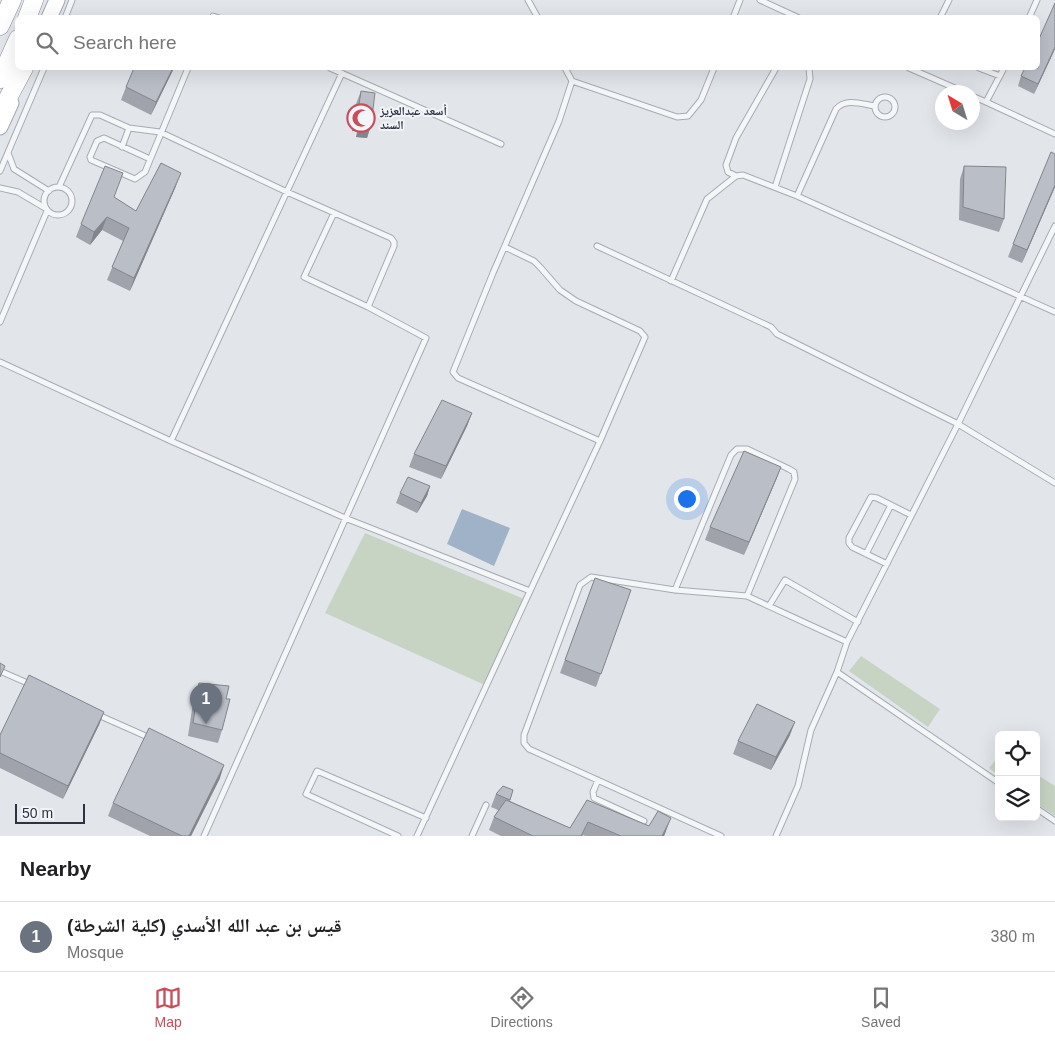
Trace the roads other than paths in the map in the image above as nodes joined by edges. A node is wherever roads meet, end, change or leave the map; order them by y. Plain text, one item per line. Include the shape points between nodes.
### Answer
1 (12, 0) edge
2 (34, 0) edge
3 (57, 0) edge
4 (72, 0) edge
5 (528, 0) edge
6 (740, 0) edge
7 (760, 0) edge
8 (949, 0) edge
9 (1037, 0) edge
10 (28, 15) edge
11 (50, 15) edge
12 (66, 15) edge
13 (536, 15) edge
14 (734, 15) edge
15 (792, 15) edge
16 (942, 15) edge
17 (1030, 15) edge
18 (0, 26) edge
19 (15, 46) edge
20 (24, 70) edge
21 (24, 70) edge
22 (43, 70) edge
23 (187, 70) edge
24 (335, 70) edge
25 (566, 70) edge
26 (713, 70) edge
27 (775, 70) edge
28 (808, 70) edge
29 (919, 70) edge
30 (985, 70) edge
31 (1003, 70) edge
32 (342, 73) junction
33 (1000, 76) junction
34 (0, 79) edge
35 (572, 81) junction
36 (950, 85) edge
37 (980, 99) edge
38 (986, 102) junction
39 (875, 106) junction
40 (0, 113) edge
41 (0, 127) edge
42 (129, 128) junction
43 (160, 132) junction
44 (1055, 134) edge
45 (501, 144) dead end
46 (122, 146) junction
47 (8, 153) junction
48 (150, 159) junction
49 (0, 170) edge
50 (736, 176) junction
51 (59, 187) junction
52 (774, 187) junction
53 (0, 188) edge
54 (49, 191) junction
55 (287, 192) junction
56 (797, 196) junction
57 (46, 210) junction
58 (334, 213) junction
59 (1055, 226) edge
60 (597, 246) dead end
61 (505, 247) junction
62 (671, 281) junction
63 (1021, 296) junction
64 (368, 307) junction
65 (1055, 312) edge
66 (0, 322) edge
67 (0, 362) edge
68 (958, 424) junction
69 (171, 441) junction
70 (600, 441) junction
71 (1055, 483) edge
72 (891, 505) junction
73 (911, 515) junction
74 (345, 518) junction
75 (866, 554) junction
76 (887, 564) junction
77 (675, 590) junction
78 (530, 591) junction
79 (747, 596) junction
80 (769, 606) junction
81 (858, 622) junction
82 (847, 642) junction
83 (0, 671) edge
84 (837, 672) junction
85 (36, 687) edge
86 (89, 711) edge
87 (160, 742) edge
88 (222, 770) edge
89 (231, 774) junction
90 (598, 780) junction
91 (995, 780) edge
92 (486, 805) dead end
93 (1040, 811) edge
94 (426, 818) junction
95 (644, 821) dead end
96 (1055, 821) edge
97 (204, 836) edge
98 (398, 836) edge
99 (417, 836) edge
100 (472, 836) edge
101 (721, 836) edge
102 (776, 836) edge

1 - 18 highway
2 - 10 highway
3 - 11 main road
4 - 12 lane
5 - 13 lane
6 - 14 lane
7 - 15 lane
8 - 16 lane
9 - 17 lane
19 - 34 highway
20 - 40 highway
21 - 41 main road
22 - 47 lane
23 - 43 lane
24 - 32 lane
25 - 35 lane
26 - 35 lane via 701,100 688,116 677,117
27 - 50 lane via 736,138 726,164 728,172
28 - 52 lane via 810,79
29 - 36 lane
30 - 33 lane
31 - 33 lane
32 - 45 lane
32 - 55 lane
33 - 38 lane
35 - 61 lane via 559,121
37 - 38 lane
38 - 44 lane
39 - 39 lane via 879,115 886,117 895,108 893,101 884,97
39 - 56 lane via 849,102 836,109
42 - 43 lane
42 - 46 lane
42 - 51 lane via 100,115 92,115
43 - 48 lane
43 - 55 lane
46 - 48 lane
46 - 48 lane via 100,138 90,158 135,179 145,172
47 - 49 lane
47 - 54 lane via 14,170
50 - 52 lane via 743,175
50 - 62 lane via 707,199
51 - 54 lane
51 - 57 lane via 65,188 72,196 71,208 63,215
52 - 56 lane
53 - 57 lane via 18,192
54 - 57 lane via 44,199
55 - 58 lane
55 - 69 lane
56 - 63 lane
57 - 66 lane
58 - 64 lane via 394,242
58 - 64 lane via 304,276
59 - 63 lane
60 - 62 lane
61 - 70 lane via 534,261 560,290 576,301 643,334
61 - 70 lane via 453,372 458,378
62 - 68 lane via 771,327 777,334
63 - 65 lane
63 - 68 lane
64 - 74 lane via 426,338
67 - 69 lane
68 - 71 lane
68 - 73 lane
69 - 74 lane
70 - 78 lane
72 - 73 lane
72 - 75 lane
72 - 75 lane via 871,497 849,538 850,545
73 - 76 lane
74 - 78 lane
74 - 89 lane
75 - 76 lane
76 - 81 lane
77 - 79 lane
77 - 79 lane via 731,455 738,449 747,448 794,472 795,479
77 - 90 lane via 592,577 580,585 524,735 524,743 529,749
78 - 94 lane
79 - 80 lane
80 - 81 lane via 784,580
80 - 82 lane
81 - 82 lane
82 - 84 lane
83 - 85 lane
84 - 91 lane
84 - 102 lane via 811,730 798,786
86 - 87 lane
88 - 89 lane
89 - 97 lane
90 - 95 lane via 594,798
90 - 101 lane
92 - 100 lane
93 - 96 lane
94 - 98 lane via 317,771 306,794
94 - 99 lane

